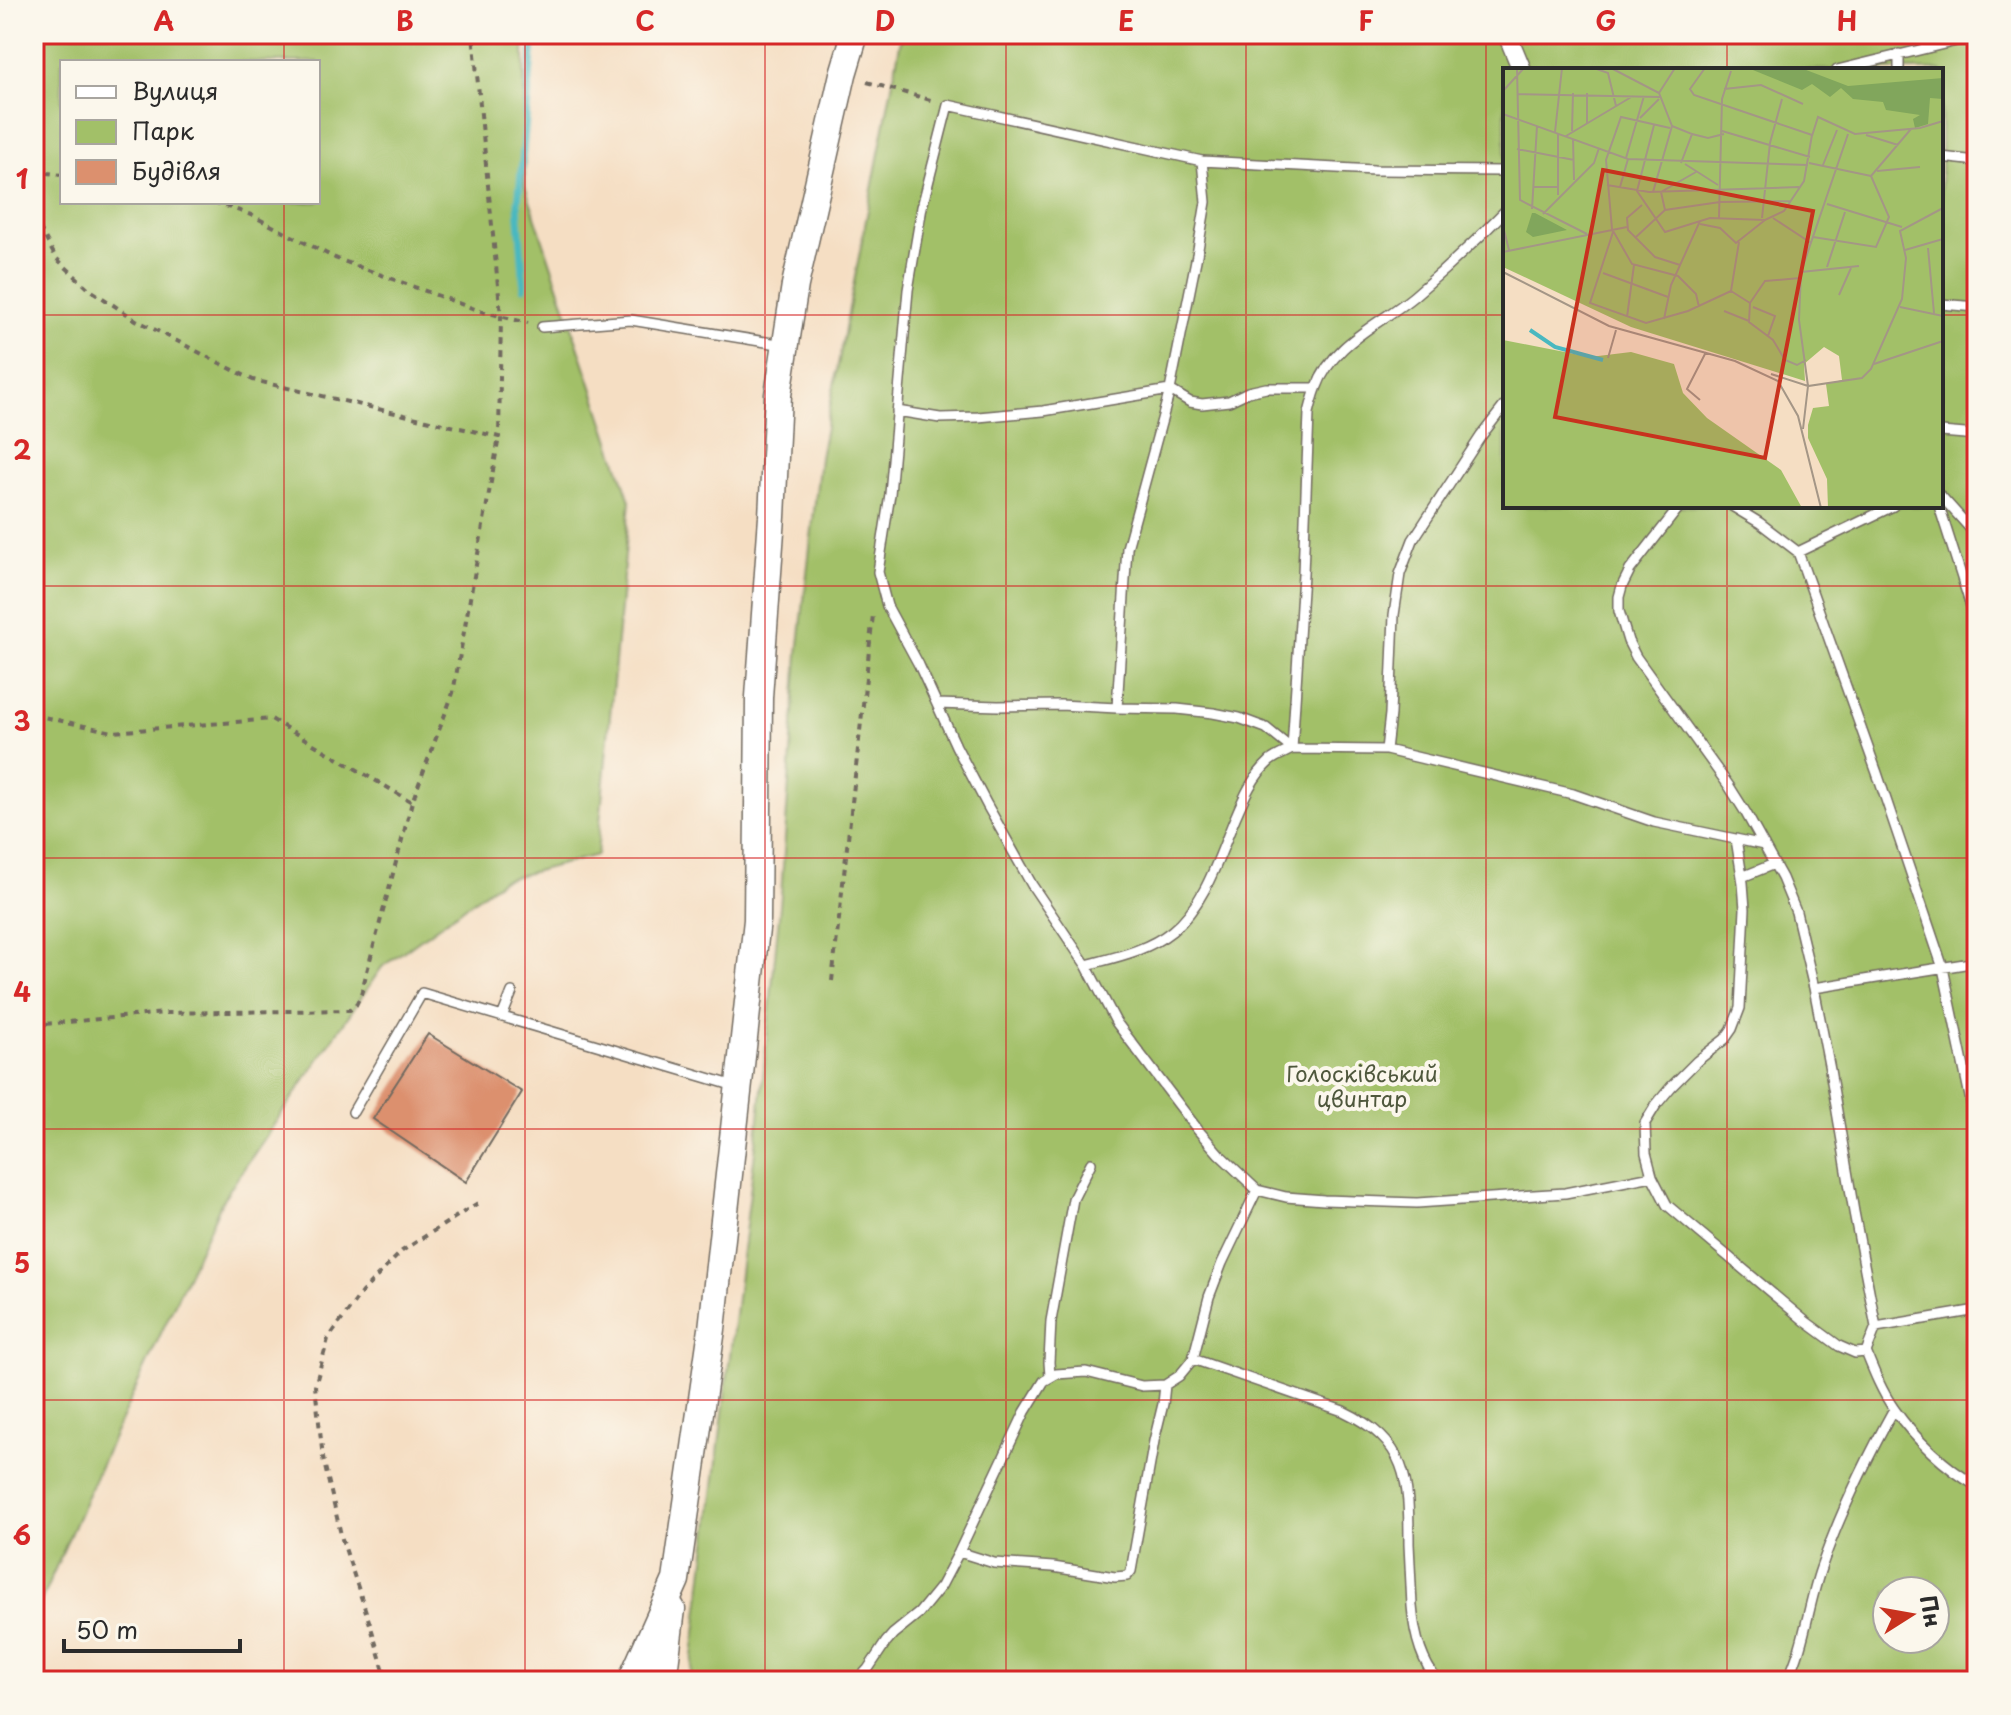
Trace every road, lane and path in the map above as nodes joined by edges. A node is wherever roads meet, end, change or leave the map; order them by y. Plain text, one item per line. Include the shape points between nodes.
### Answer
1 (473, 34) edge
2 (855, 34) edge
3 (1507, 34) edge
4 (1977, 36) edge
5 (1899, 54) junction
6 (1521, 68) edge
7 (1845, 68) edge
8 (1899, 68) edge
9 (867, 82) dead end
10 (948, 105) junction
11 (1943, 157) edge
12 (1202, 161) junction
13 (1977, 161) edge
14 (34, 171) edge
15 (1503, 171) edge
16 (60, 175) edge
17 (220, 204) edge
18 (1503, 213) edge
19 (34, 217) edge
20 (1943, 304) edge
21 (1977, 307) edge
22 (501, 316) junction
23 (542, 327) joint
24 (785, 345) junction
25 (1316, 388) junction
26 (1170, 390) junction
27 (1503, 408) edge
28 (897, 411) junction
29 (1943, 432) edge
30 (1977, 435) edge
31 (499, 437) junction
32 (1943, 498) edge
33 (1678, 508) edge
34 (1735, 508) edge
35 (1889, 508) edge
36 (1940, 508) edge
37 (1977, 536) edge
38 (1798, 552) junction
39 (878, 572) junction
40 (1977, 625) edge
41 (937, 704) junction
42 (1117, 708) junction
43 (34, 715) edge
44 (1292, 749) junction
45 (1386, 750) junction
46 (412, 802) junction
47 (1736, 839) junction
48 (1764, 845) junction
49 (1774, 864) junction
50 (1742, 877) junction
51 (1977, 962) edge
52 (1086, 965) junction
53 (1943, 968) junction
54 (832, 981) dead end
55 (1814, 988) junction
56 (512, 992) dead end
57 (502, 1017) junction
58 (34, 1025) edge
59 (738, 1087) junction
60 (353, 1112) dead end
61 (1977, 1130) edge
62 (1091, 1163) dead end
63 (1652, 1176) junction
64 (1257, 1190) junction
65 (481, 1201) dead end
66 (1977, 1310) edge
67 (1876, 1327) junction
68 (1866, 1352) junction
69 (1193, 1359) junction
70 (1050, 1376) junction
71 (1165, 1385) junction
72 (1894, 1409) junction
73 (1977, 1486) edge
74 (959, 1552) junction
75 (676, 1580) junction
76 (387, 1681) edge
77 (631, 1681) edge
78 (663, 1681) edge
79 (857, 1681) edge
80 (1438, 1681) edge
81 (1787, 1681) edge

1 - 22 path
2 - 24 street
3 - 6 street
4 - 5 lane
5 - 7 lane
5 - 8 lane
9 - 10 path
10 - 12 lane
10 - 28 lane via 919,221
11 - 13 lane
12 - 15 lane
12 - 26 lane via 1204,217
14 - 16 path
17 - 22 path via 335,258
18 - 25 lane via 1414,296 1356,336
19 - 31 path via 56,258 89,289 136,320 253,380
20 - 21 lane
22 - 23 path
22 - 31 path
23 - 24 lane via 631,320
24 - 59 street via 759,697 757,920
25 - 26 lane via 1266,388 1202,404
25 - 44 lane via 1307,443
26 - 28 lane via 978,417
26 - 42 lane via 1127,548
27 - 45 lane via 1413,540 1400,574
28 - 39 lane
29 - 30 lane
31 - 46 path via 453,693
32 - 37 lane
33 - 48 lane via 1630,570 1619,611 1636,657 1729,786
34 - 38 lane
35 - 38 lane
36 - 40 lane
38 - 53 lane
39 - 41 lane via 887,606
39 - 54 path
41 - 42 lane
41 - 52 lane via 1024,872
42 - 44 lane via 1239,718 1266,728
43 - 46 path via 113,732 271,719
44 - 45 lane
44 - 52 lane via 1258,774 1184,921 1133,953
45 - 47 lane
46 - 58 path via 361,994 351,1009 165,1013
47 - 48 lane
47 - 50 lane
48 - 49 lane
49 - 50 lane
49 - 55 lane via 1796,912
50 - 63 lane via 1740,1008 1725,1039 1671,1087 1645,1123
51 - 53 lane
52 - 64 lane via 1138,1052 1198,1130
53 - 55 lane
53 - 61 lane
55 - 67 lane
56 - 57 lane
57 - 59 lane
57 - 60 lane via 422,993
59 - 75 street via 712,1329
62 - 70 lane via 1073,1199 1051,1321
63 - 64 lane via 1565,1193 1417,1203 1286,1197
63 - 68 lane via 1667,1205 1805,1321 1847,1350
64 - 69 lane via 1209,1297
65 - 76 path via 402,1251 362,1292 328,1339 315,1386 323,1458 342,1539
66 - 67 lane
67 - 68 lane
68 - 72 lane
69 - 71 lane
69 - 80 lane via 1343,1411 1385,1440 1406,1478 1414,1626
70 - 71 lane via 1086,1372 1142,1386
70 - 74 lane via 1025,1412
71 - 74 lane via 1127,1576 994,1563
72 - 73 lane via 1949,1467
72 - 81 lane via 1820,1569
74 - 79 lane via 934,1596 893,1634
75 - 77 street
75 - 78 street

